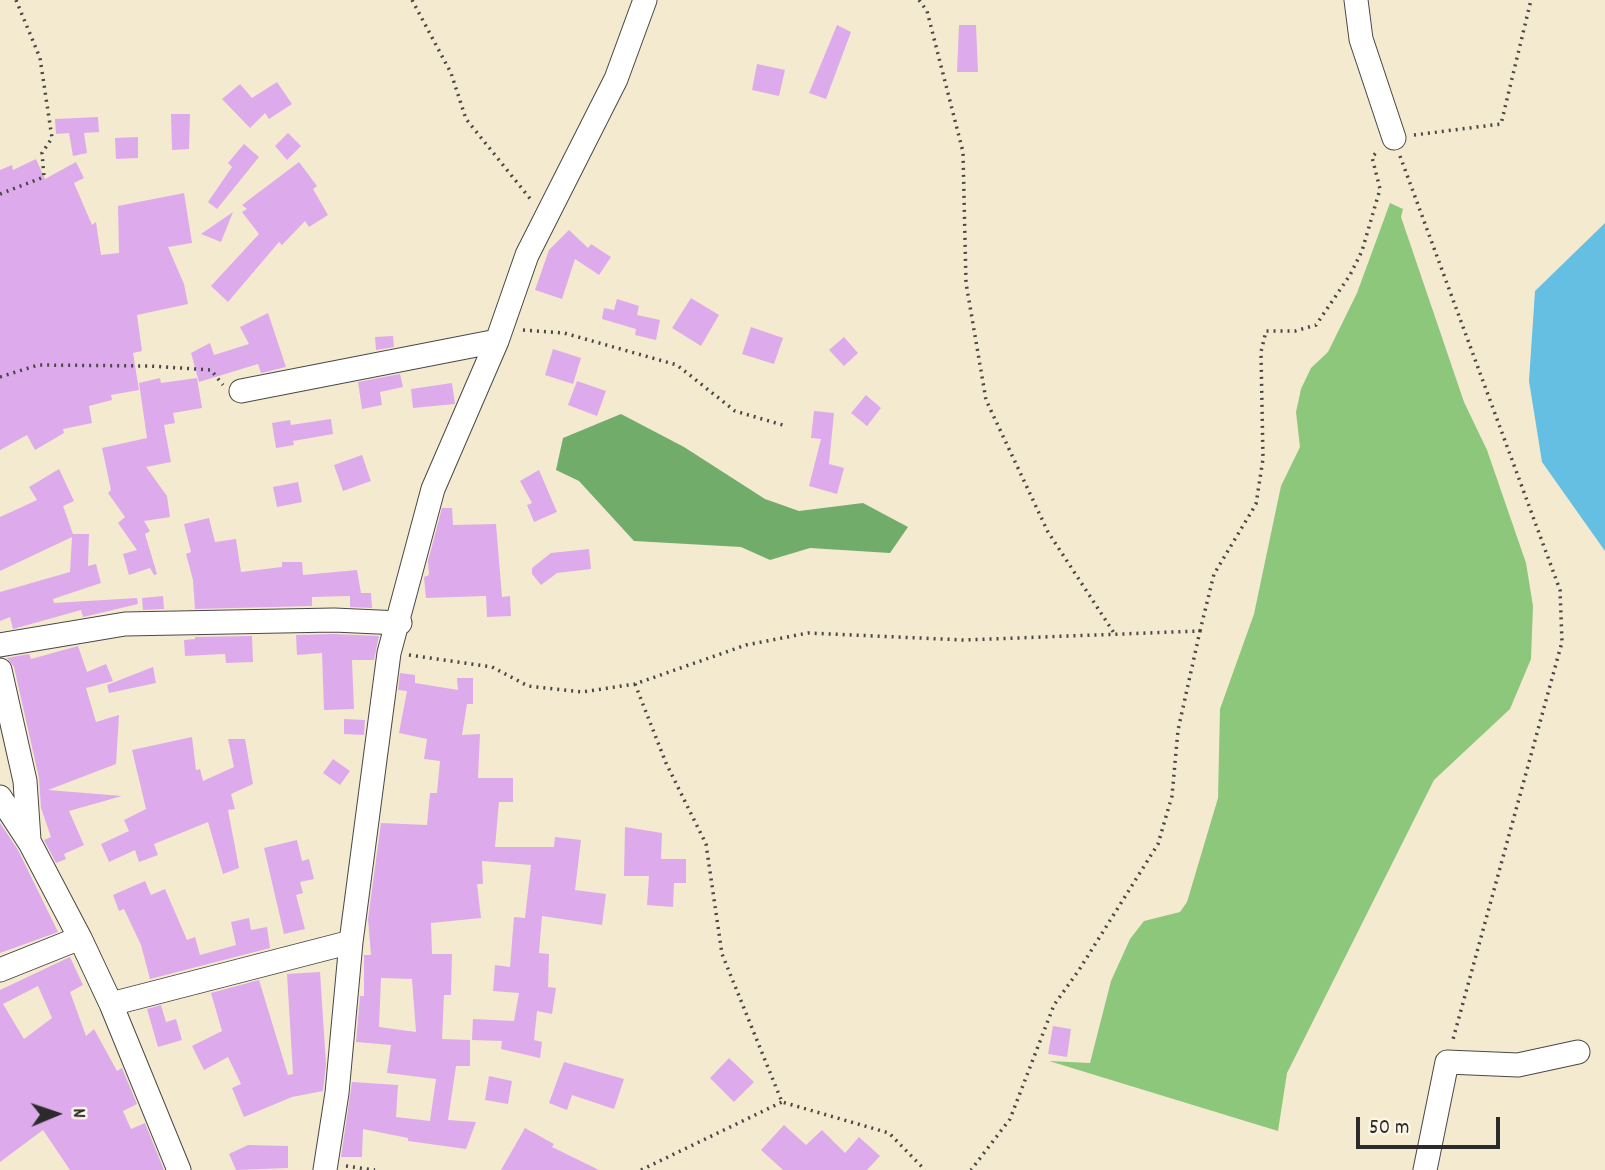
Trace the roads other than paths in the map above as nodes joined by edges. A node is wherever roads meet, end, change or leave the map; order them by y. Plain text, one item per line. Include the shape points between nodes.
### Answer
1 (645, 0) edge
2 (1356, 0) edge
3 (1394, 138) road end
4 (499, 336) junction
5 (241, 391) road end
6 (400, 623) junction
7 (0, 645) edge
8 (0, 670) edge
9 (0, 797) edge
10 (30, 843) junction
11 (80, 938) junction
12 (351, 942) junction
13 (0, 970) edge
14 (111, 1004) junction
15 (1578, 1052) dead end
16 (325, 1167) edge
17 (179, 1170) edge
18 (1425, 1170) edge

1 - 4 street via 616,79 527,255
2 - 3 street via 1361,39
4 - 5 street
4 - 6 street via 433,489
6 - 7 street via 125,624
6 - 12 street via 389,653
8 - 10 street via 25,781
9 - 10 street
10 - 11 street
11 - 13 street
11 - 14 street
12 - 14 street
12 - 16 street
14 - 17 street
15 - 18 street via 1518,1065 1447,1062

